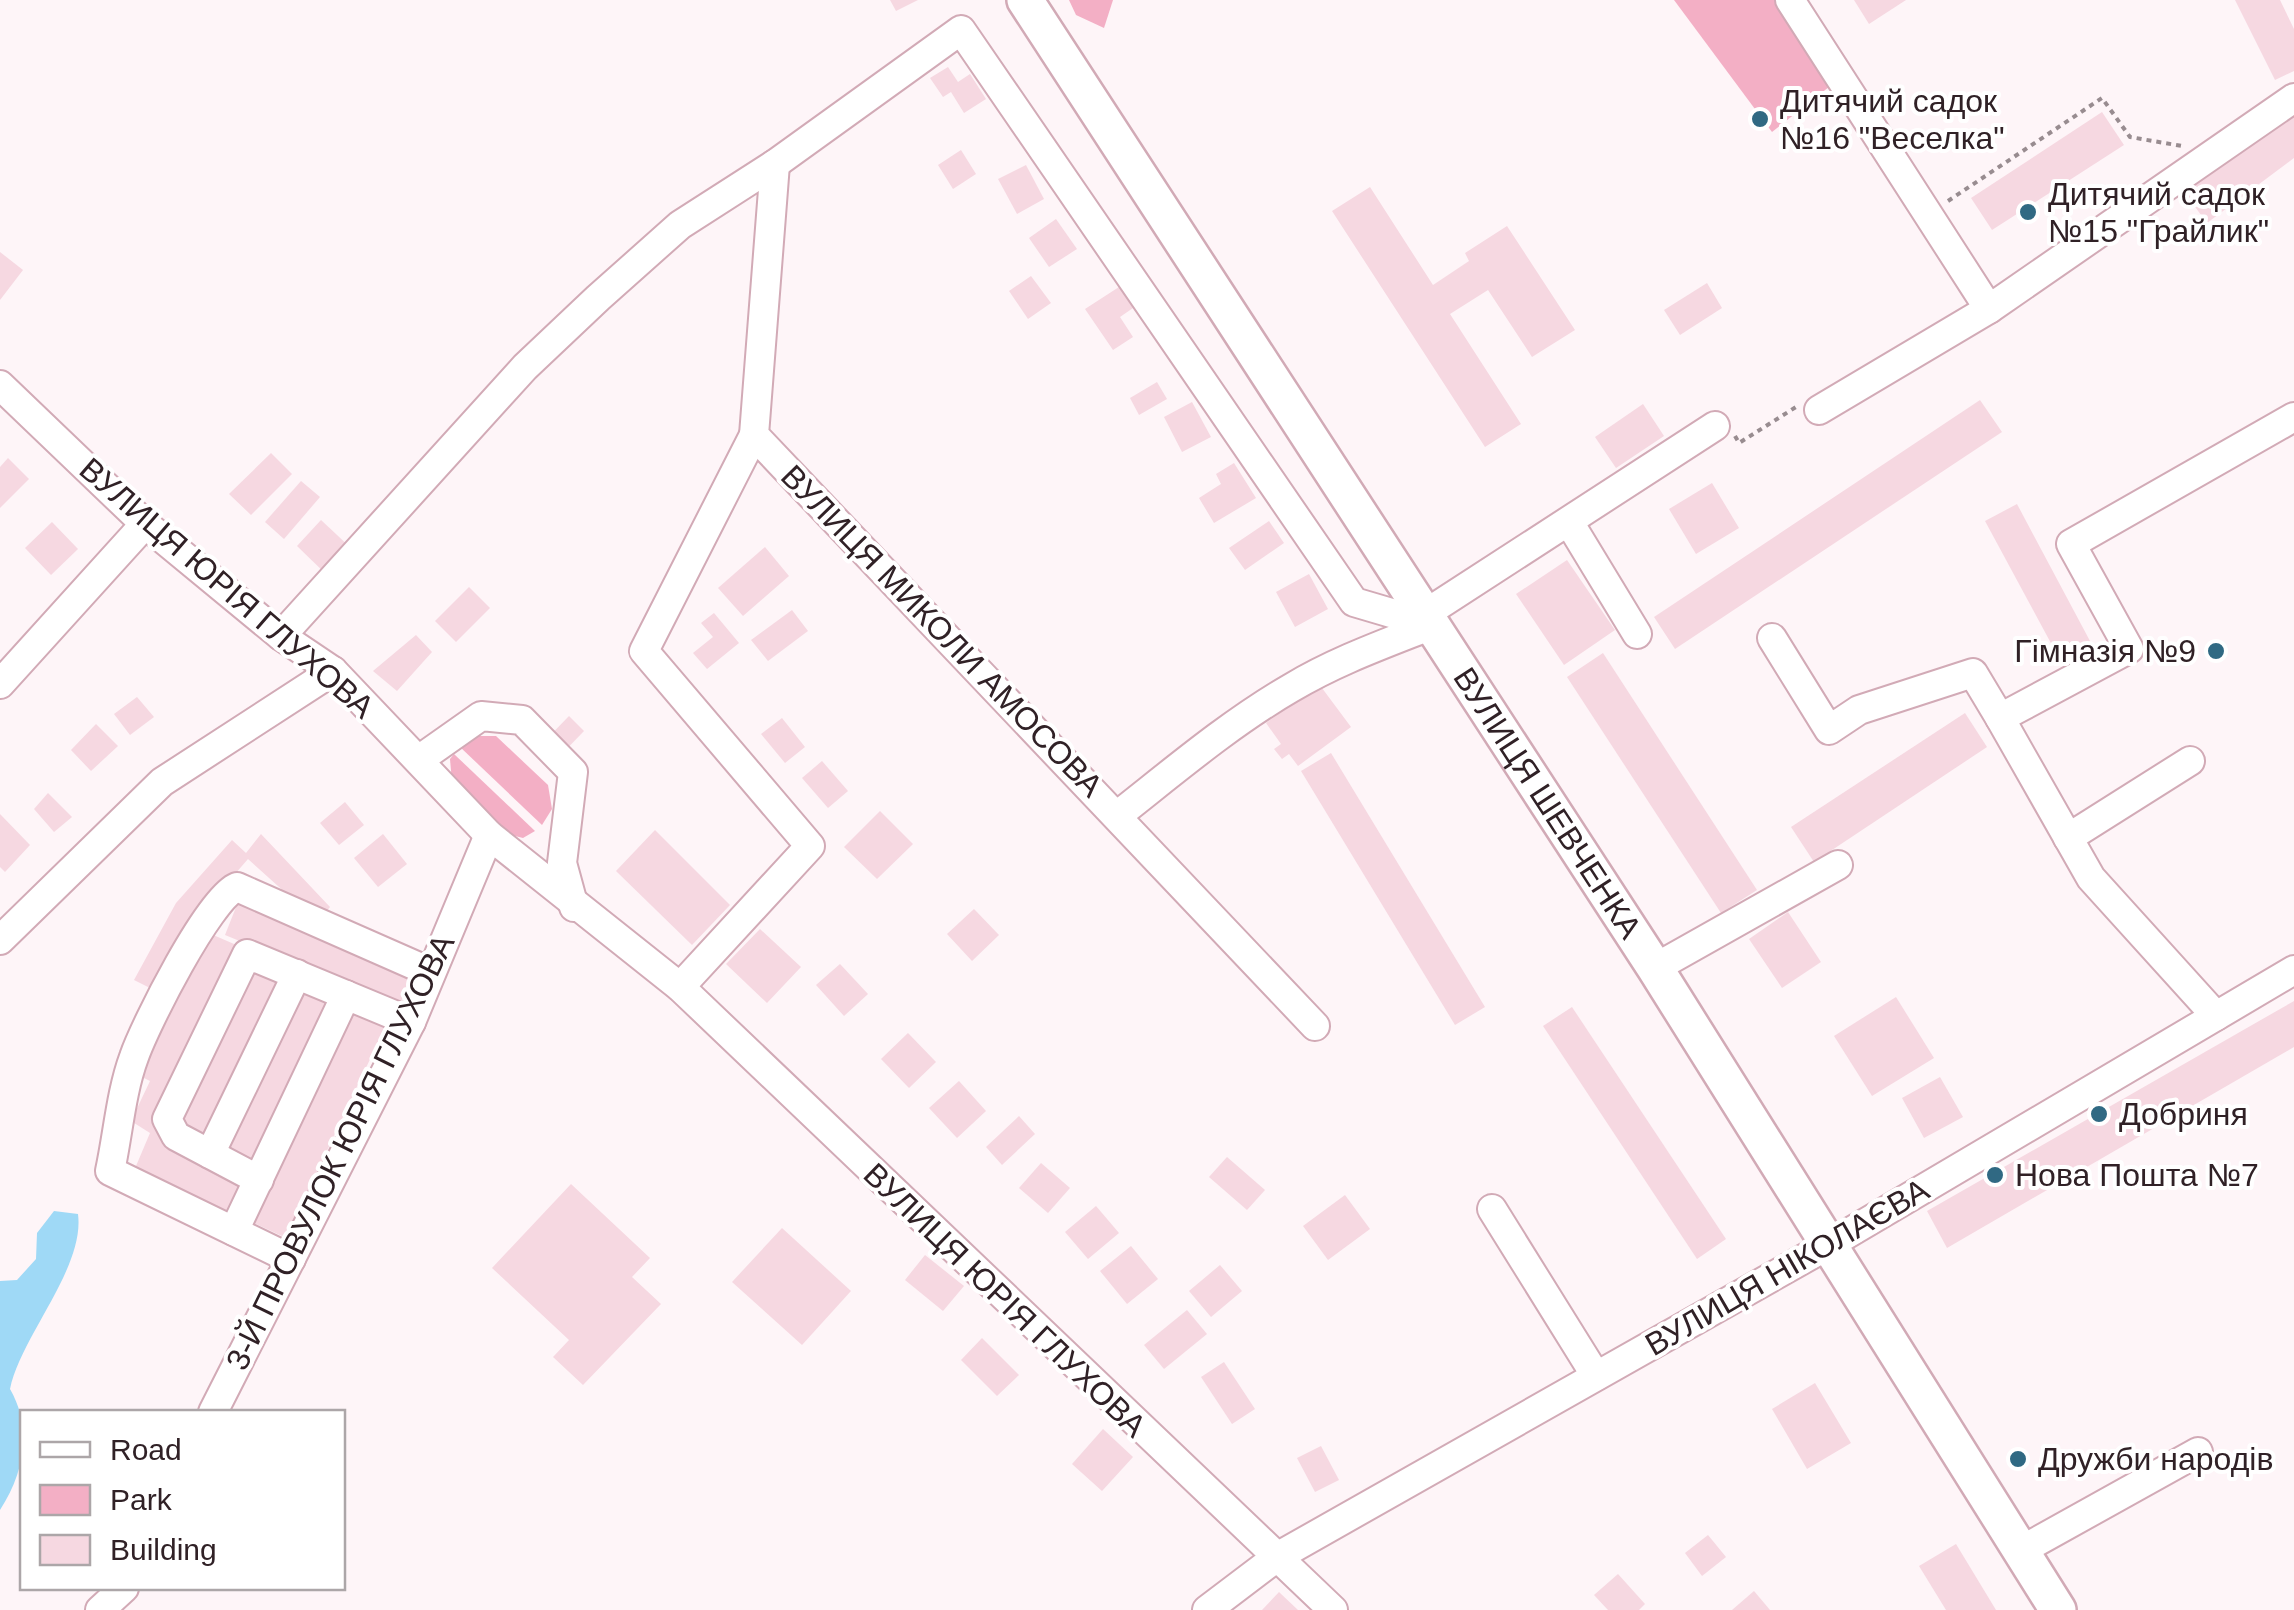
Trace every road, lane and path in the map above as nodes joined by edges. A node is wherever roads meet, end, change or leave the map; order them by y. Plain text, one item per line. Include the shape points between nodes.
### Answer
1 (1025, 0) edge
2 (1790, 0) edge
3 (2294, 98) edge
4 (2216, 152) junction
5 (775, 164) junction
6 (1928, 214) junction
7 (1990, 310) junction
8 (0, 385) edge
9 (1819, 410) joint
10 (2294, 416) edge
11 (1715, 426) joint
12 (754, 435) junction
13 (1569, 522) junction
14 (145, 524) junction
15 (1428, 619) junction
16 (1637, 634) dead end
17 (282, 636) junction
18 (1772, 638) dead end
19 (332, 672) junction
20 (0, 684) edge
21 (2000, 718) junction
22 (420, 759) junction
23 (2190, 762) dead end
24 (1118, 815) junction
25 (489, 835) junction
26 (2068, 838) junction
27 (1838, 865) dead end
28 (574, 907) junction
29 (0, 940) edge
30 (1654, 968) junction
31 (2294, 970) edge
32 (430, 972) junction
33 (297, 974) junction
34 (680, 987) junction
35 (346, 995) junction
36 (2216, 1016) junction
37 (411, 1022) junction
38 (1315, 1026) dead end
39 (210, 1154) junction
40 (259, 1180) junction
41 (1492, 1208) dead end
42 (234, 1231) junction
43 (1830, 1244) junction
44 (291, 1259) junction
45 (1596, 1376) junction
46 (215, 1410) edge
47 (2198, 1452) dead end
48 (2020, 1551) junction
49 (1277, 1557) junction
50 (122, 1590) edge
51 (100, 1610) edge
52 (1207, 1610) edge
53 (1333, 1610) edge
54 (2058, 1610) edge

1 - 15 main road, ВУЛИЦЯ ШЕВЧЕНКА
2 - 6 street
3 - 4 street
4 - 6 path via 2130,137 2102,98
4 - 7 street
5 - 12 street, ВУЛИЦЯ МИКОЛИ АМОСОВА
5 - 15 street via 961,30 1354,602
5 - 17 street via 680,224 525,367
6 - 7 street
7 - 9 street
8 - 14 street, ВУЛИЦЯ ЮРІЯ ГЛУХОВА
9 - 11 path via 1798,406 1738,443 1729,426
10 - 21 street via 2071,544 2130,649
11 - 13 street
12 - 24 street, ВУЛИЦЯ МИКОЛИ АМОСОВА
12 - 34 street via 644,651 810,846
13 - 15 street
13 - 16 street
14 - 17 street, ВУЛИЦЯ ЮРІЯ ГЛУХОВА
14 - 20 street
15 - 24 street via 1293,686
15 - 30 main road, ВУЛИЦЯ ШЕВЧЕНКА
17 - 19 street, ВУЛИЦЯ ЮРІЯ ГЛУХОВА
18 - 21 street via 1829,730 1859,710 1973,672
19 - 22 street, ВУЛИЦЯ ЮРІЯ ГЛУХОВА
19 - 29 street via 162,782
21 - 26 street
22 - 25 street, ВУЛИЦЯ ЮРІЯ ГЛУХОВА
22 - 28 street via 482,716 522,720 574,772 562,863
23 - 26 street
24 - 38 street, ВУЛИЦЯ МИКОЛИ АМОСОВА
25 - 28 street, ВУЛИЦЯ ЮРІЯ ГЛУХОВА
25 - 32 street, 3-Й ПРОВУЛОК ЮРІЯ ГЛУХОВА
26 - 36 street via 2091,878
27 - 30 street
28 - 34 street, ВУЛИЦЯ ЮРІЯ ГЛУХОВА
30 - 43 main road, ВУЛИЦЯ ШЕВЧЕНКА
31 - 36 street, ВУЛИЦЯ НІКОЛАЄВА
32 - 37 street, 3-Й ПРОВУЛОК ЮРІЯ ГЛУХОВА
32 - 42 street via 244,888 228,890 200,926 134,1058 110,1170
33 - 35 street
33 - 39 street
33 - 39 street via 248,954 167,1119 176,1136
34 - 49 street, ВУЛИЦЯ ЮРІЯ ГЛУХОВА
35 - 37 street
35 - 40 street
36 - 43 street, ВУЛИЦЯ НІКОЛАЄВА
37 - 44 street, 3-Й ПРОВУЛОК ЮРІЯ ГЛУХОВА
39 - 40 street
40 - 42 street
41 - 45 street
42 - 44 street
43 - 45 street, ВУЛИЦЯ НІКОЛАЄВА
43 - 48 main road, ВУЛИЦЯ ШЕВЧЕНКА
44 - 46 street, 3-Й ПРОВУЛОК ЮРІЯ ГЛУХОВА
45 - 49 street, ВУЛИЦЯ НІКОЛАЄВА
47 - 48 street
48 - 54 main road, ВУЛИЦЯ ШЕВЧЕНКА
49 - 52 street, ВУЛИЦЯ НІКОЛАЄВА
49 - 53 street, ВУЛИЦЯ ЮРІЯ ГЛУХОВА
50 - 51 street

